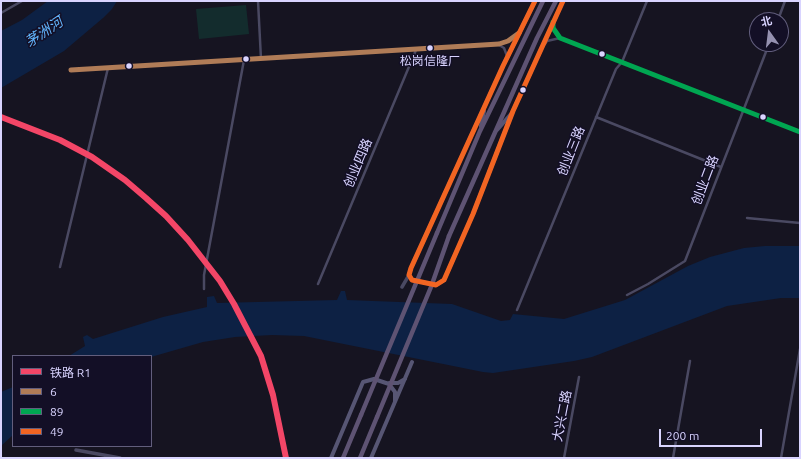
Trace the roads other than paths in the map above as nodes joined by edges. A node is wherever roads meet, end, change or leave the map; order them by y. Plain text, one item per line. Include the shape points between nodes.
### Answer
1 (22, 1) edge
2 (258, 1) edge
3 (535, 1) edge
4 (543, 1) edge
5 (556, 1) edge
6 (564, 1) edge
7 (647, 1) edge
8 (785, 1) edge
9 (781, 12) edge
10 (1, 13) edge
11 (553, 22) junction
12 (519, 33) junction
13 (560, 38) junction
14 (499, 44) junction
15 (542, 46) junction
16 (416, 50) junction
17 (766, 52) edge
18 (261, 58) junction
19 (507, 58) junction
20 (244, 59) junction
21 (622, 62) junction
22 (108, 68) junction
23 (72, 70) dead end
24 (486, 103) junction
25 (743, 110) junction
26 (514, 111) junction
27 (596, 117) junction
28 (480, 131) junction
29 (800, 132) edge
30 (493, 135) junction
31 (721, 167) junction
32 (747, 218) dead end
33 (800, 223) edge
34 (60, 266) dead end
35 (409, 275) junction
36 (318, 284) dead end
37 (402, 287) dead end
38 (204, 289) dead end
39 (627, 295) dead end
40 (517, 310) dead end
41 (800, 349) edge
42 (690, 361) dead end
43 (412, 362) dead end
44 (579, 377) dead end
45 (405, 379) junction
46 (385, 382) junction
47 (395, 402) junction
48 (76, 450) dead end
49 (120, 458) edge
50 (331, 458) edge
51 (343, 458) edge
52 (360, 458) edge
53 (371, 458) edge
54 (564, 458) edge
55 (672, 458) edge
56 (781, 458) edge

1 - 10 street
2 - 18 street
3 - 12 main road
4 - 28 main road
5 - 30 main road
6 - 11 main road
7 - 21 street, 创业三路
8 - 9 street
11 - 13 street via 553,28
11 - 15 main road
12 - 14 street
12 - 19 main road
13 - 15 street via 547,41
13 - 21 street
14 - 16 street
14 - 19 street via 504,48
15 - 26 main road
16 - 18 street
16 - 36 street, 创业四路
17 - 25 street, 创业二路
18 - 20 street
19 - 24 main road
20 - 22 street
20 - 38 street via 204,275
21 - 25 street
21 - 27 street, 创业三路 via 616,69
22 - 23 street
22 - 34 street
24 - 28 main road
24 - 35 main road
25 - 29 street
25 - 31 street, 创业二路
26 - 30 main road
26 - 35 main road via 444,280 436,285 412,280
27 - 31 street
27 - 40 street, 创业三路
28 - 51 main road, bridge
30 - 52 main road, bridge via 449,236 431,287
31 - 39 street, 创业二路 via 685,261
32 - 33 street
35 - 37 street
41 - 56 street
42 - 55 street
43 - 45 main road
44 - 54 street, 大兴二路
45 - 46 main road via 394,384
45 - 47 main road
46 - 47 main road via 395,392
46 - 50 main road via 370,379 361,385
47 - 53 main road
48 - 49 street

